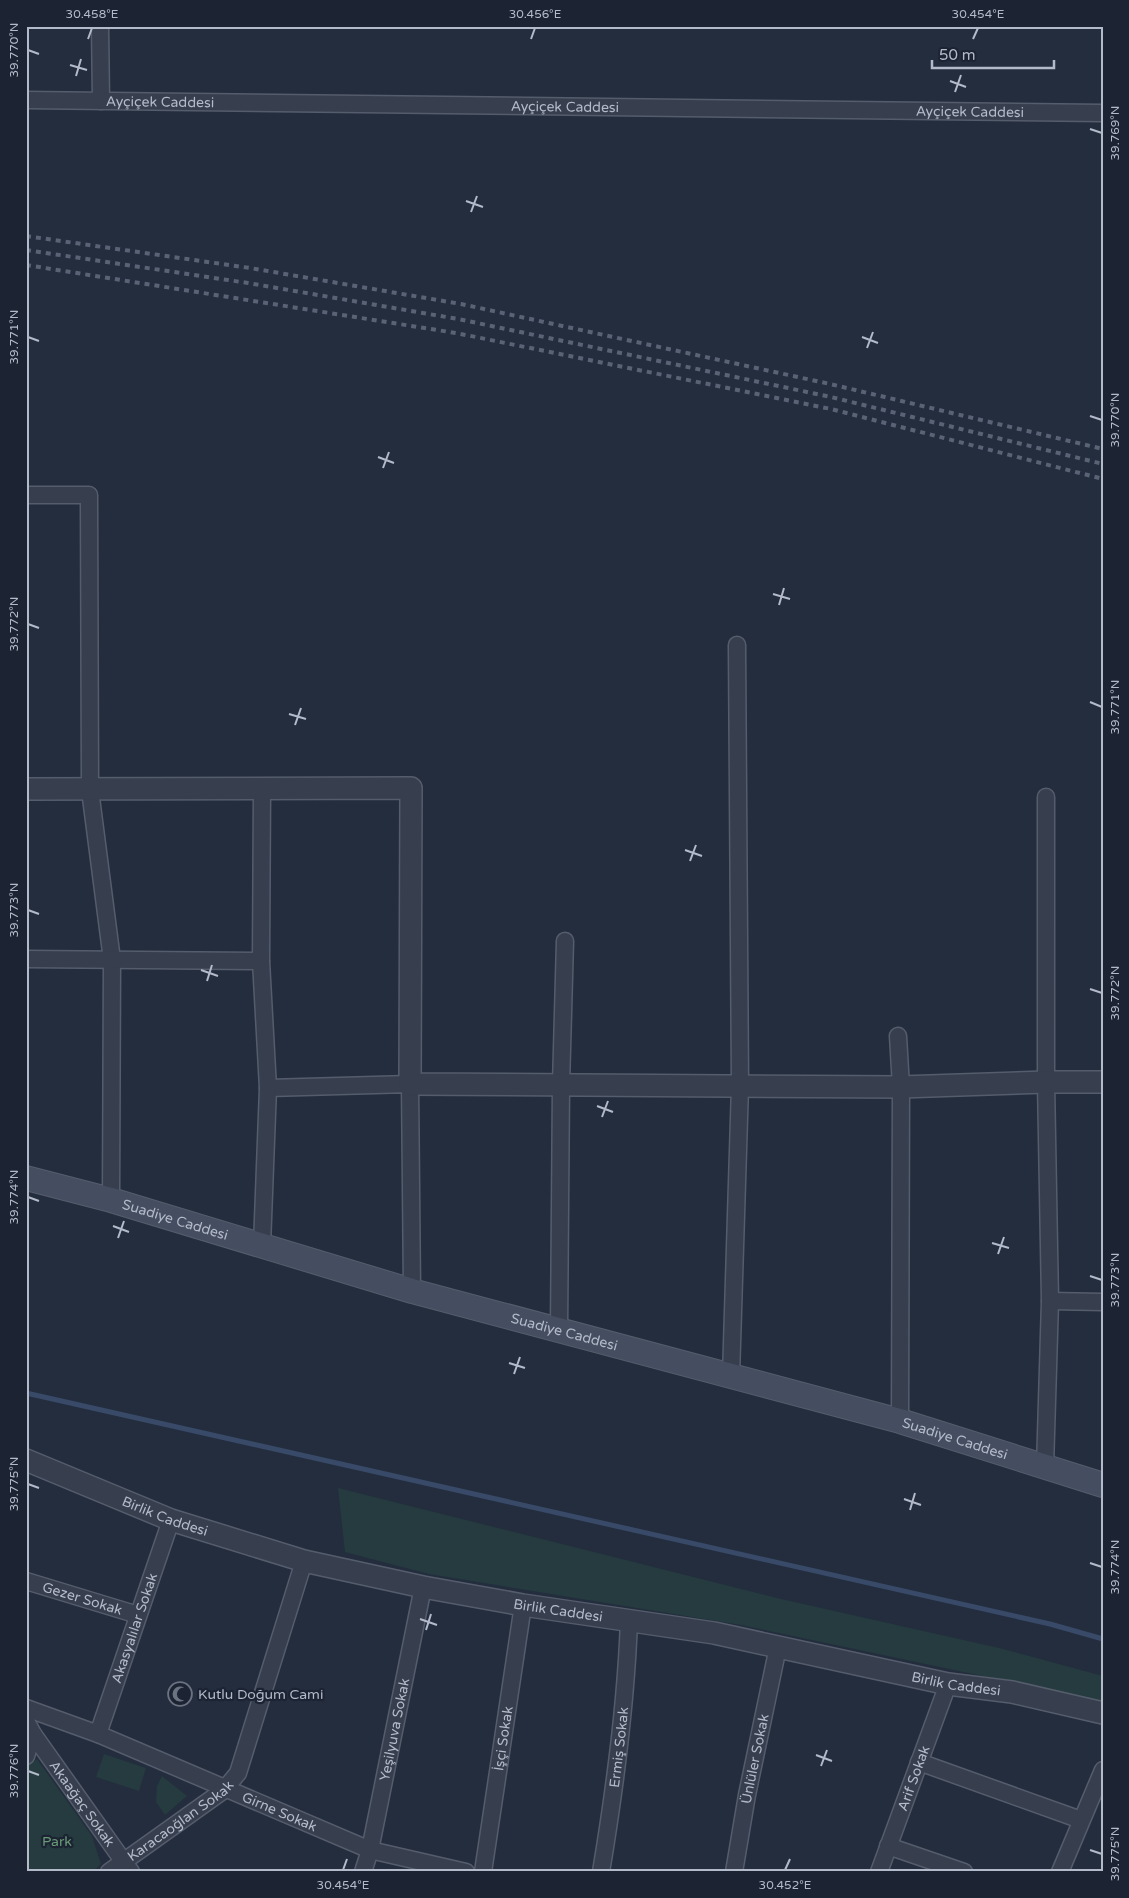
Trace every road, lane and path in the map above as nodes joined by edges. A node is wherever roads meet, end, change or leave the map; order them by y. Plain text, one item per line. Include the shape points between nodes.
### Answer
1 (100, 26) edge
2 (26, 100) edge
3 (101, 101) junction
4 (1103, 113) edge
5 (26, 495) edge
6 (737, 645) dead end
7 (262, 788) junction
8 (26, 789) edge
9 (90, 790) junction
10 (1046, 796) dead end
11 (565, 941) dead end
12 (26, 959) edge
13 (112, 960) junction
14 (262, 961) junction
15 (898, 1036) dead end
16 (1046, 1082) junction
17 (1103, 1082) edge
18 (410, 1084) junction
19 (561, 1085) junction
20 (740, 1086) junction
21 (268, 1088) junction
22 (901, 1088) junction
23 (26, 1178) edge
24 (112, 1200) junction
25 (262, 1245) junction
26 (412, 1291) junction
27 (1050, 1302) junction
28 (1103, 1302) edge
29 (559, 1330) junction
30 (731, 1376) junction
31 (900, 1421) junction
32 (26, 1460) edge
33 (1045, 1467) junction
34 (1103, 1485) edge
35 (171, 1520) junction
36 (304, 1561) junction
37 (26, 1581) edge
38 (423, 1587) junction
39 (523, 1605) junction
40 (138, 1615) junction
41 (629, 1620) junction
42 (778, 1647) junction
43 (948, 1684) junction
44 (26, 1708) edge
45 (1103, 1713) edge
46 (29, 1728) edge
47 (98, 1734) junction
48 (26, 1756) edge
49 (919, 1762) junction
50 (1103, 1770) edge
51 (224, 1790) junction
52 (1082, 1820) junction
53 (888, 1846) junction
54 (370, 1850) junction
55 (127, 1866) edge
56 (109, 1872) edge
57 (363, 1872) edge
58 (466, 1872) edge
59 (483, 1872) edge
60 (601, 1872) edge
61 (734, 1872) edge
62 (879, 1872) edge
63 (964, 1872) edge
64 (1060, 1872) edge

1 - 3 street
2 - 3 street, Ayçiçek Caddesi
3 - 4 street, Ayçiçek Caddesi
5 - 9 street via 89,495
6 - 20 street
7 - 9 street
7 - 14 street
7 - 18 street via 411,788
8 - 9 street
9 - 13 street
10 - 16 street
11 - 19 street
12 - 13 street
13 - 14 street
13 - 24 street
14 - 21 street
15 - 22 street
16 - 17 street
16 - 22 street
16 - 27 street
18 - 19 street
18 - 21 street
18 - 26 street
19 - 20 street
19 - 29 street
20 - 22 street
20 - 30 street
21 - 25 street
22 - 31 street
23 - 24 main road, Suadiye Caddesi
24 - 25 main road, Suadiye Caddesi
25 - 26 main road, Suadiye Caddesi
26 - 29 main road, Suadiye Caddesi
27 - 28 street
27 - 33 street
29 - 30 main road, Suadiye Caddesi
30 - 31 main road, Suadiye Caddesi
31 - 33 main road, Suadiye Caddesi
32 - 35 street, Birlik Caddesi
33 - 34 main road, Suadiye Caddesi
35 - 36 street, Birlik Caddesi
35 - 40 street, Akasyalılar Sokak
36 - 38 street, Birlik Caddesi
36 - 51 street, Karacaoğlan Sokak via 238,1773
37 - 40 street, Gezer Sokak
38 - 39 street, Birlik Caddesi
38 - 54 street, Yeşilyuva Sokak
39 - 41 street, Birlik Caddesi
39 - 59 street, İşçi Sokak
40 - 47 street, Akasyalılar Sokak
41 - 42 street, Birlik Caddesi
41 - 60 street, Ermiş Sokak via 627,1674 614,1795
42 - 43 street, Birlik Caddesi
42 - 61 street, Ünlüler Sokak
43 - 45 street, Birlik Caddesi via 1012,1692
43 - 49 street, Arif Sokak
44 - 47 street, Girne Sokak
46 - 48 street
46 - 55 street, Akaağaç Sokak
47 - 51 street, Girne Sokak
49 - 52 street
49 - 53 street, Arif Sokak
50 - 52 street
51 - 54 street, Girne Sokak
51 - 55 street, Karacaoğlan Sokak
52 - 64 street
53 - 62 street, Arif Sokak
53 - 63 street
54 - 57 street, Yeşilyuva Sokak
54 - 58 street, Girne Sokak
55 - 56 street, Karacaoğlan Sokak

